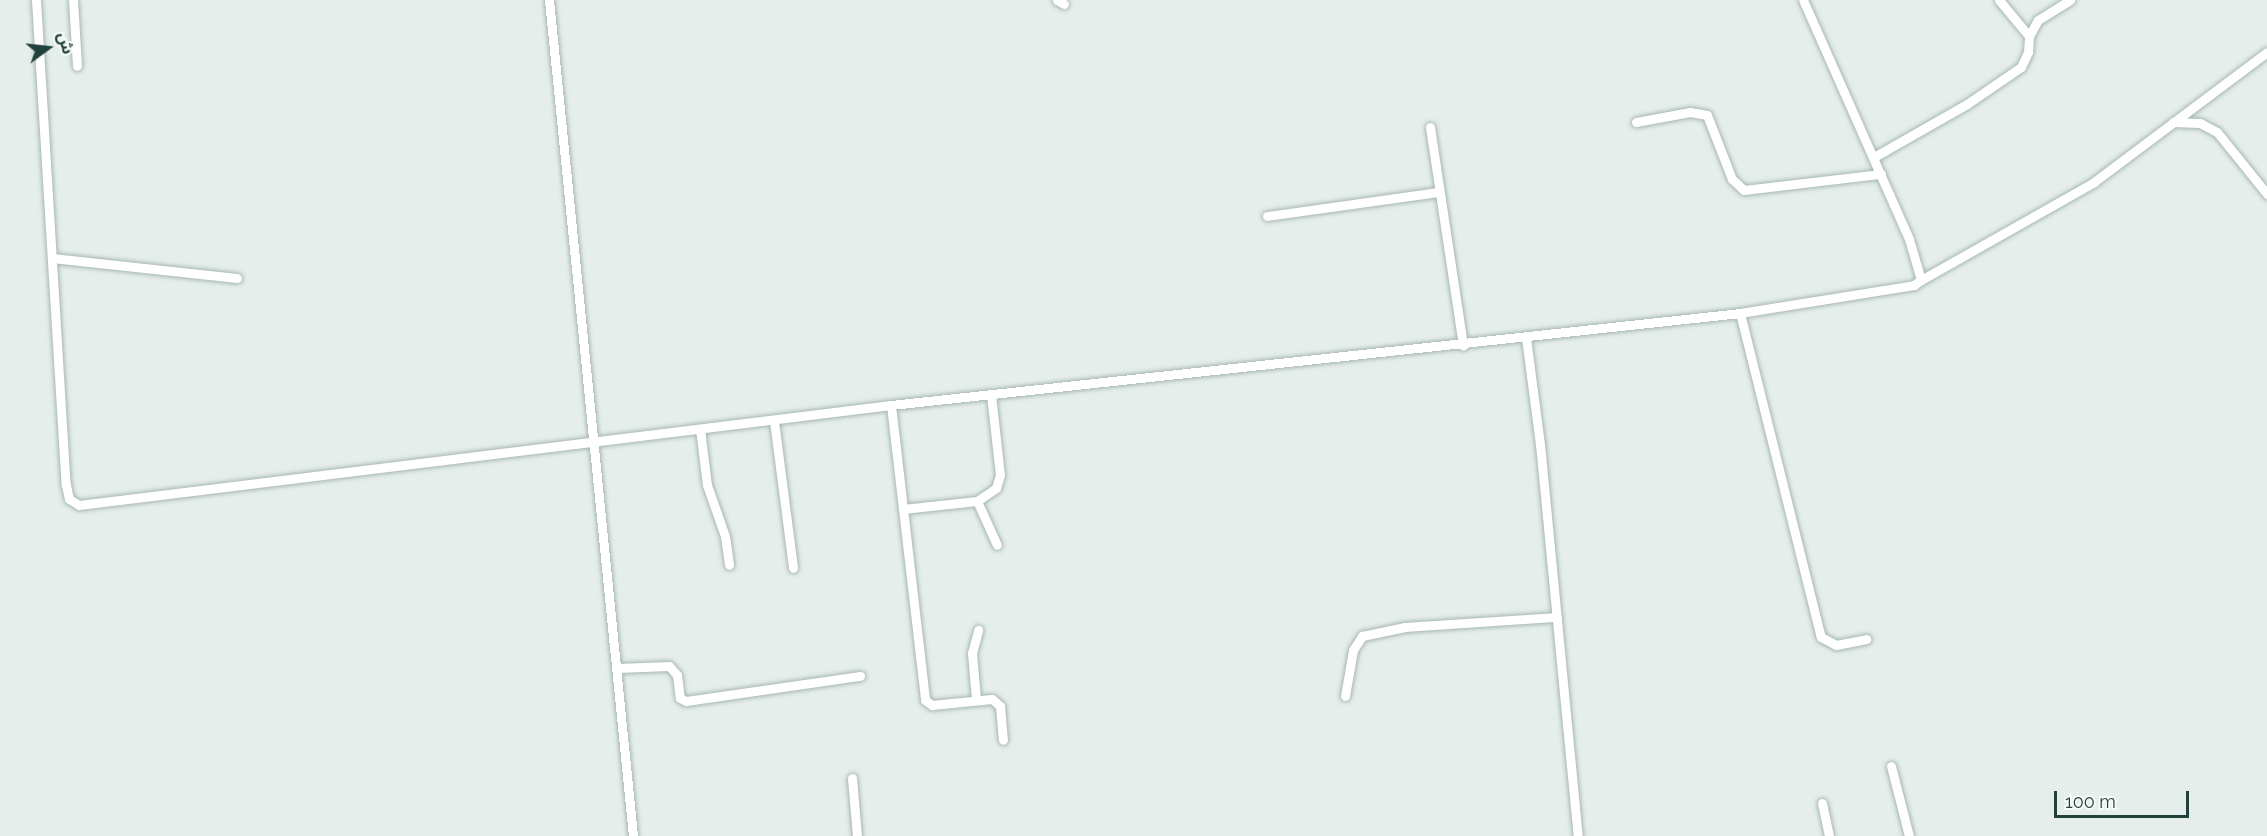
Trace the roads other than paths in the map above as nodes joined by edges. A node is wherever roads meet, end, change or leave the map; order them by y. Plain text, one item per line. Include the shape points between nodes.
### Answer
1 (36, 0) edge
2 (73, 0) edge
3 (549, 0) edge
4 (1803, 0) edge
5 (1998, 0) edge
6 (2070, 0) edge
7 (2029, 36) junction
8 (2267, 51) edge
9 (77, 66) dead end
10 (1636, 122) dead end
11 (2173, 122) junction
12 (1430, 127) dead end
13 (1874, 157) junction
14 (1881, 174) junction
15 (1437, 192) junction
16 (2267, 196) edge
17 (1267, 216) dead end
18 (52, 258) junction
19 (237, 278) dead end
20 (1921, 280) junction
21 (1740, 313) junction
22 (1526, 338) junction
23 (1462, 346) junction
24 (991, 395) junction
25 (891, 405) junction
26 (774, 421) junction
27 (700, 429) junction
28 (596, 441) junction
29 (977, 501) junction
30 (903, 509) junction
31 (997, 545) dead end
32 (729, 564) dead end
33 (793, 568) dead end
34 (1557, 617) junction
35 (978, 630) dead end
36 (1866, 639) dead end
37 (617, 668) junction
38 (860, 676) dead end
39 (1345, 696) dead end
40 (976, 699) junction
41 (1003, 740) dead end
42 (1891, 766) dead end
43 (852, 778) dead end
44 (1822, 803) dead end
45 (633, 836) edge
46 (857, 836) edge
47 (1578, 836) edge
48 (1829, 836) edge
49 (1909, 836) edge

1 - 18 street
2 - 9 street
3 - 28 street
4 - 13 street
5 - 7 street
6 - 7 street via 2038,20
7 - 13 street via 2028,52 2021,67 1967,104
8 - 11 street
10 - 14 street via 1689,112 1707,115 1732,179 1744,190
11 - 16 street via 2200,123 2217,132
11 - 20 street via 2094,182
12 - 15 street
13 - 14 street
14 - 20 street via 1914,252
15 - 17 street
15 - 23 street
18 - 19 street
18 - 28 street via 66,485 74,503
20 - 21 street via 1896,290
21 - 22 street
21 - 36 street via 1821,637 1836,645
22 - 23 street
22 - 34 street
23 - 24 street
24 - 25 street
24 - 29 street via 1000,475 996,488
25 - 26 street
25 - 30 street
26 - 27 street
26 - 33 street
27 - 28 street
27 - 32 street via 707,485 725,536
28 - 37 street
29 - 30 street
29 - 31 street
30 - 40 street via 925,700 932,705
34 - 39 street via 1405,627 1362,636 1353,650
34 - 47 street
35 - 40 street via 972,653
37 - 38 street via 669,666 677,675 680,698 686,701
37 - 45 street
40 - 41 street via 997,702
42 - 49 street
43 - 46 street
44 - 48 street

